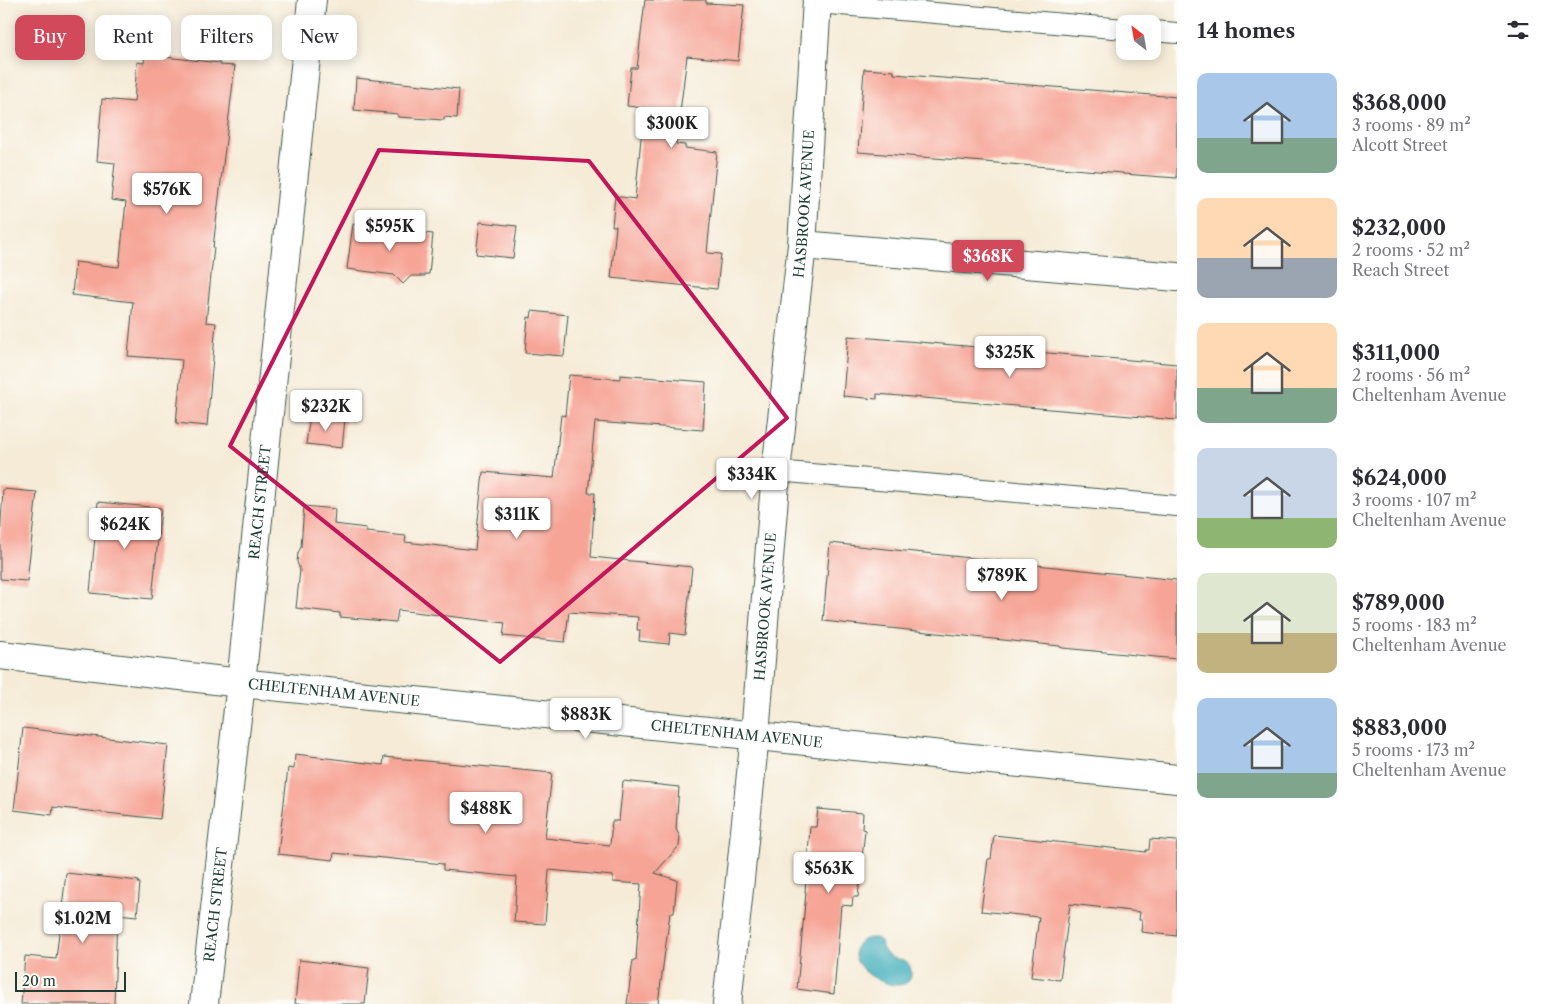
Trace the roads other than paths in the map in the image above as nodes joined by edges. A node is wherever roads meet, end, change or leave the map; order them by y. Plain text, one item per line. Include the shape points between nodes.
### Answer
1 (312, 0) edge
2 (817, 1) edge
3 (1116, 28) edge
4 (1161, 32) edge
5 (1177, 34) edge
6 (802, 245) junction
7 (1177, 277) edge
8 (776, 471) junction
9 (1177, 506) edge
10 (0, 655) edge
11 (240, 684) junction
12 (755, 735) junction
13 (1177, 779) edge
14 (204, 1004) edge
15 (727, 1004) edge

1 - 11 street, REACH STREET
2 - 3 lane
2 - 6 street, HASBROOK AVENUE
4 - 5 lane
6 - 7 street
6 - 8 street, HASBROOK AVENUE
8 - 9 lane
8 - 12 street, HASBROOK AVENUE
10 - 11 street, CHELTENHAM AVENUE
11 - 12 street, CHELTENHAM AVENUE
11 - 14 street, REACH STREET
12 - 13 street, CHELTENHAM AVENUE
12 - 15 street, HASBROOK AVENUE

